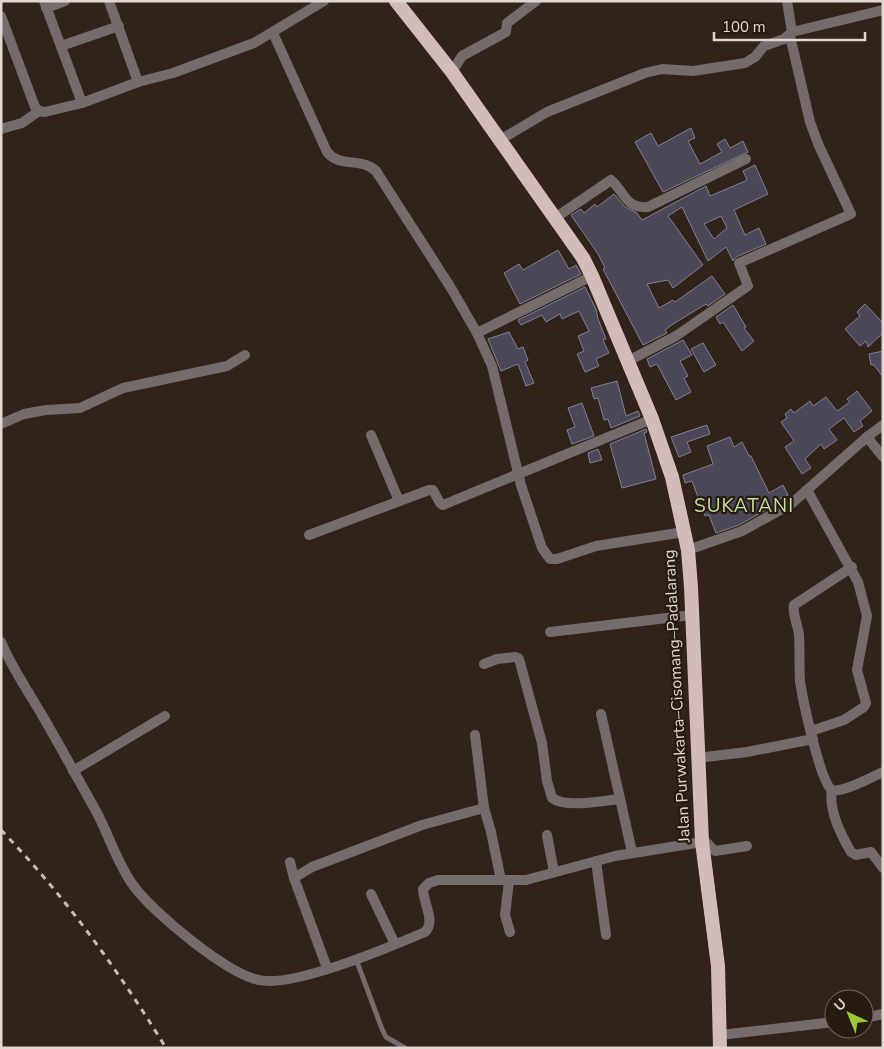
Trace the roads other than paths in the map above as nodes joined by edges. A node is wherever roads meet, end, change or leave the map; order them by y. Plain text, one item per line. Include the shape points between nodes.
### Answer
1 (65, 1) edge
2 (109, 1) edge
3 (324, 1) edge
4 (396, 1) edge
5 (536, 1) edge
6 (786, 1) edge
7 (45, 5) edge
8 (883, 10) edge
9 (1, 16) edge
10 (119, 26) junction
11 (273, 33) junction
12 (791, 34) junction
13 (61, 46) junction
14 (452, 72) junction
15 (138, 82) junction
16 (82, 103) junction
17 (39, 111) junction
18 (1, 129) edge
19 (500, 140) junction
20 (746, 159) dead end
21 (555, 218) junction
22 (592, 276) junction
23 (477, 333) junction
24 (245, 355) dead end
25 (628, 361) junction
26 (652, 419) junction
27 (1, 424) edge
28 (883, 425) edge
29 (371, 435) dead end
30 (867, 437) junction
31 (883, 457) edge
32 (518, 473) junction
33 (807, 490) junction
34 (399, 501) junction
35 (684, 532) junction
36 (310, 535) dead end
37 (688, 550) junction
38 (852, 567) junction
39 (692, 616) junction
40 (550, 632) dead end
41 (1, 642) edge
42 (484, 664) dead end
43 (601, 714) dead end
44 (165, 716) dead end
45 (475, 735) dead end
46 (812, 735) junction
47 (697, 758) junction
48 (73, 771) junction
49 (883, 772) edge
50 (832, 790) junction
51 (619, 800) junction
52 (484, 808) junction
53 (547, 835) dead end
54 (702, 842) junction
55 (747, 846) dead end
56 (632, 852) junction
57 (596, 860) junction
58 (290, 862) dead end
59 (883, 868) edge
60 (554, 872) junction
61 (294, 878) junction
62 (505, 880) junction
63 (371, 894) dead end
64 (510, 932) dead end
65 (606, 935) dead end
66 (395, 944) junction
67 (356, 959) junction
68 (327, 968) junction
69 (824, 1024) edge
70 (720, 1041) edge
71 (404, 1048) edge

1 - 7 street
2 - 10 street
3 - 11 street
4 - 14 highway, Jalan Purwakarta–Cisomang–Padalarang
5 - 14 street via 507,24 506,32 462,56
6 - 12 street
7 - 13 street
8 - 12 street
9 - 17 street via 25,84
10 - 13 street
10 - 15 street
11 - 15 street via 173,73
11 - 23 street via 327,152 336,161 364,163 376,171
12 - 19 street via 764,46 745,63 692,71 662,69 645,73 547,112
12 - 25 street via 810,122 851,214 739,263 748,286 676,336
13 - 16 street
14 - 19 highway, Jalan Purwakarta–Cisomang–Padalarang
15 - 16 street
16 - 17 street
17 - 18 street via 22,123
19 - 21 highway, Jalan Purwakarta–Cisomang–Padalarang
20 - 21 street via 648,208 635,207 611,180
21 - 22 highway, Jalan Purwakarta–Cisomang–Padalarang
22 - 23 street
22 - 25 highway, Jalan Purwakarta–Cisomang–Padalarang
23 - 32 street via 492,366
24 - 27 street via 227,366 124,388 80,408 31,412
25 - 26 highway, Jalan Purwakarta–Cisomang–Padalarang
26 - 32 street
26 - 35 highway, Jalan Purwakarta–Cisomang–Padalarang via 672,477
28 - 30 street
29 - 34 street
30 - 31 street
30 - 33 street
32 - 34 street via 444,504 431,490
32 - 35 street via 542,548 553,560 596,546
33 - 37 street via 765,520
33 - 38 street
34 - 36 street
35 - 37 highway, Jalan Purwakarta–Cisomang–Padalarang
37 - 39 highway, Jalan Purwakarta–Cisomang–Padalarang
38 - 46 street via 793,606 799,633 800,681
38 - 46 street via 867,616 857,670 866,703 851,716
39 - 40 street
39 - 47 highway, Jalan Purwakarta–Cisomang–Padalarang
41 - 48 street
42 - 51 street via 497,659 520,659 542,743 552,798 574,803
43 - 51 street
44 - 48 street
45 - 52 street
46 - 47 street via 747,752
46 - 50 street via 823,776
47 - 54 highway, Jalan Purwakarta–Cisomang–Padalarang
48 - 68 street via 133,885 168,920 219,961 260,981 281,980
49 - 50 street via 843,789
50 - 59 street via 833,811 851,852 871,852
51 - 56 street
52 - 61 street via 422,825 312,867
52 - 62 street
53 - 60 street
54 - 55 street via 715,851
54 - 56 street
54 - 70 highway, Jalan Purwakarta–Cisomang–Padalarang via 718,966
56 - 57 street
57 - 60 street
57 - 65 street
58 - 61 street
60 - 62 street via 526,880
61 - 68 street
62 - 64 street via 505,915
62 - 66 street via 453,879 428,883 423,894 430,918 428,929
63 - 66 street
66 - 67 street
67 - 68 street
67 - 71 lane via 382,1030 386,1037
69 - 70 street

